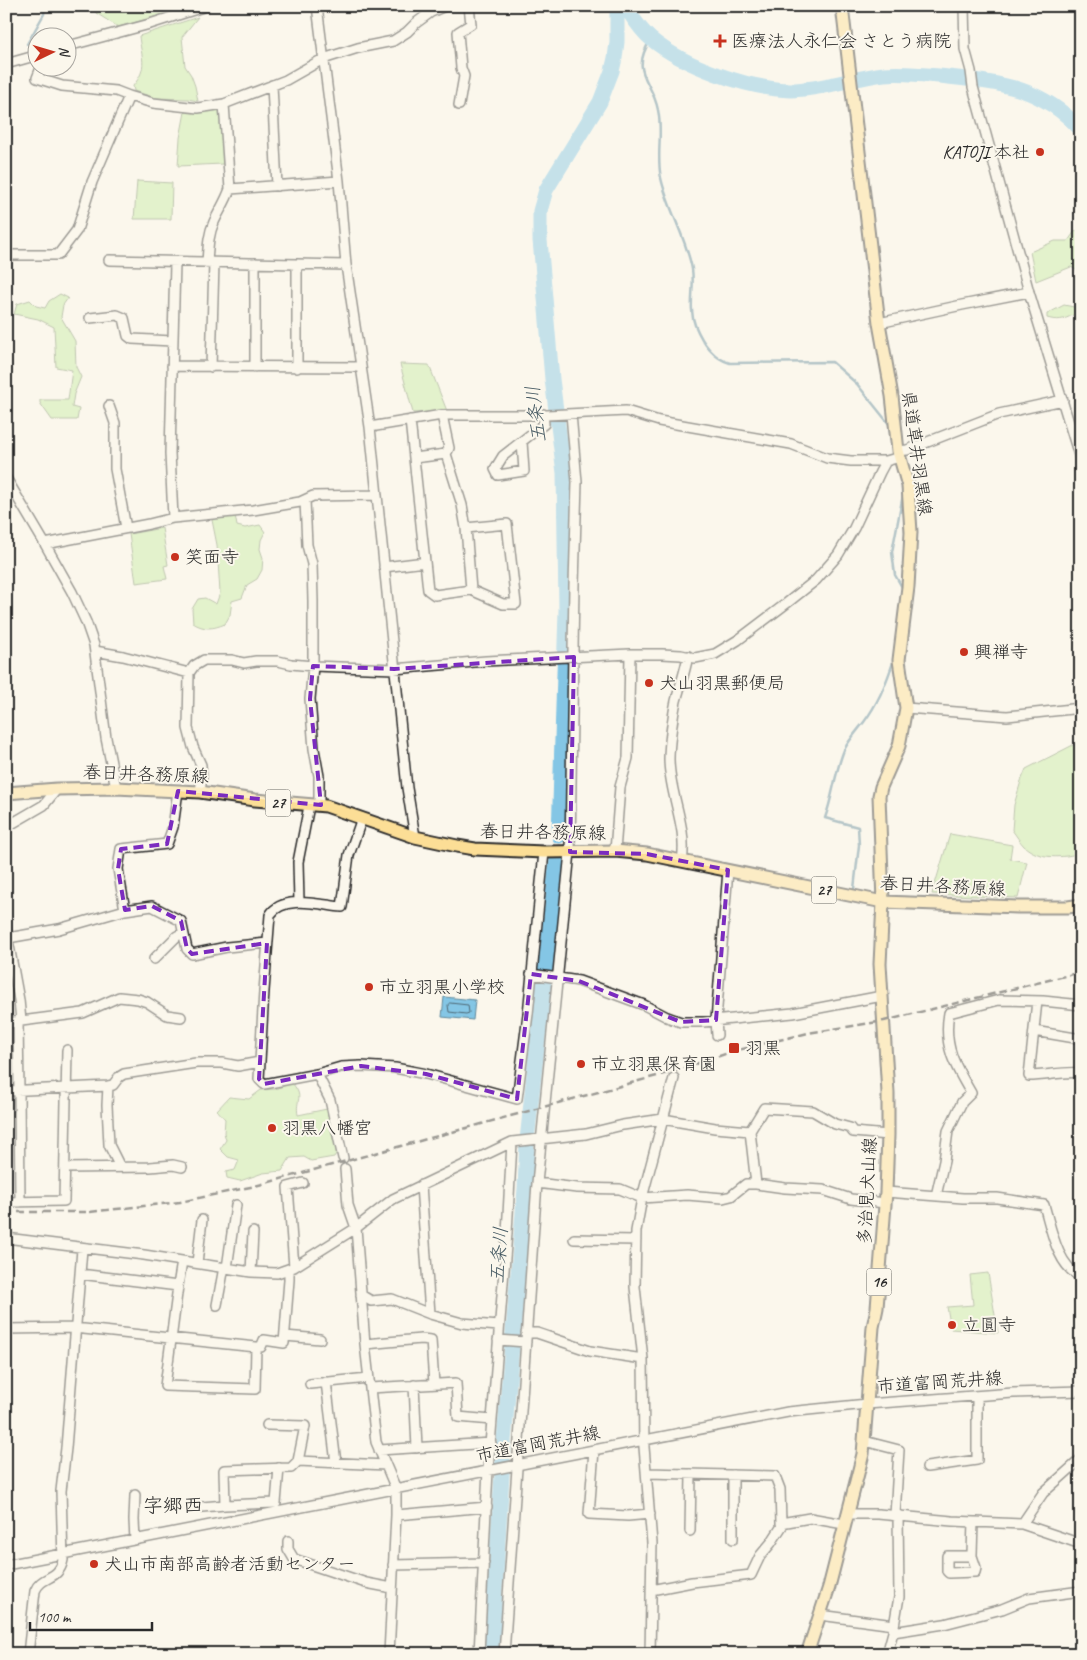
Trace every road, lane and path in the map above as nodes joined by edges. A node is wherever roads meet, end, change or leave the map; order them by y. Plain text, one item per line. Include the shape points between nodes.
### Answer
1 (206, 6) edge
2 (317, 6) edge
3 (446, 6) edge
4 (470, 6) edge
5 (842, 6) edge
6 (964, 6) edge
7 (78, 43) edge
8 (28, 58) edge
9 (324, 59) junction
10 (6, 64) edge
11 (37, 78) edge
12 (272, 85) junction
13 (129, 96) junction
14 (224, 104) junction
15 (459, 105) dead end
16 (339, 181) junction
17 (276, 186) junction
18 (230, 189) junction
19 (6, 255) edge
20 (109, 260) dead end
21 (175, 263) junction
22 (210, 263) junction
23 (255, 263) junction
24 (297, 265) junction
25 (346, 265) junction
26 (1029, 292) junction
27 (90, 318) dead end
28 (879, 323) junction
29 (172, 341) junction
30 (172, 366) junction
31 (361, 366) junction
32 (211, 367) junction
33 (255, 367) junction
34 (297, 368) junction
35 (1063, 400) junction
36 (109, 406) dead end
37 (568, 414) junction
38 (442, 415) junction
39 (545, 415) junction
40 (410, 420) junction
41 (370, 427) junction
42 (522, 442) dead end
43 (1079, 449) edge
44 (446, 454) junction
45 (899, 454) junction
46 (414, 458) junction
47 (886, 461) junction
48 (1081, 462) edge
49 (6, 478) edge
50 (376, 494) junction
51 (305, 500) junction
52 (173, 518) junction
53 (126, 528) junction
54 (466, 528) junction
55 (45, 544) junction
56 (425, 562) junction
57 (384, 567) junction
58 (471, 590) junction
59 (94, 651) junction
60 (630, 654) junction
61 (688, 656) junction
62 (574, 657) junction
63 (313, 666) junction
64 (394, 669) junction
65 (189, 673) junction
66 (906, 708) junction
67 (1081, 708) edge
68 (116, 788) junction
69 (58, 789) junction
70 (178, 791) junction
71 (200, 792) junction
72 (6, 793) edge
73 (314, 806) junction
74 (362, 818) junction
75 (6, 827) edge
76 (415, 837) junction
77 (615, 851) junction
78 (544, 852) junction
79 (570, 852) junction
80 (682, 862) junction
81 (728, 870) junction
82 (299, 902) junction
83 (883, 902) junction
84 (1081, 905) edge
85 (125, 910) junction
86 (183, 933) junction
87 (7, 934) edge
88 (267, 943) junction
89 (154, 959) dead end
90 (9, 962) edge
91 (531, 974) junction
92 (556, 977) junction
93 (882, 996) junction
94 (1037, 1001) junction
95 (1081, 1005) edge
96 (181, 1017) dead end
97 (716, 1020) junction
98 (19, 1022) junction
99 (6, 1023) edge
100 (1034, 1031) junction
101 (717, 1035) dead end
102 (1081, 1039) edge
103 (67, 1050) dead end
104 (260, 1062) junction
105 (1081, 1073) edge
106 (317, 1074) junction
107 (674, 1078) dead end
108 (108, 1086) junction
109 (67, 1089) junction
110 (6, 1091) edge
111 (20, 1091) junction
112 (663, 1119) junction
113 (750, 1131) junction
114 (888, 1135) junction
115 (540, 1139) junction
116 (514, 1141) junction
117 (343, 1158) dead end
118 (120, 1167) junction
119 (182, 1167) dead end
120 (65, 1168) junction
121 (345, 1169) dead end
122 (303, 1183) dead end
123 (537, 1183) junction
124 (756, 1184) junction
125 (421, 1185) junction
126 (936, 1196) junction
127 (886, 1197) junction
128 (642, 1198) junction
129 (6, 1202) edge
130 (20, 1202) junction
131 (236, 1205) dead end
132 (202, 1220) dead end
133 (356, 1228) junction
134 (253, 1232) dead end
135 (6, 1238) edge
136 (574, 1239) dead end
137 (636, 1240) junction
138 (82, 1249) junction
139 (182, 1261) junction
140 (197, 1263) junction
141 (225, 1267) junction
142 (292, 1269) junction
143 (250, 1272) junction
144 (80, 1274) junction
145 (1081, 1277) edge
146 (178, 1286) junction
147 (361, 1295) junction
148 (217, 1305) dead end
149 (430, 1314) junction
150 (499, 1326) junction
151 (74, 1328) junction
152 (6, 1329) edge
153 (285, 1336) junction
154 (171, 1337) junction
155 (526, 1337) junction
156 (320, 1339) dead end
157 (498, 1340) junction
158 (365, 1344) junction
159 (256, 1346) junction
160 (643, 1359) junction
161 (368, 1378) junction
162 (326, 1382) junction
163 (310, 1384) dead end
164 (434, 1384) junction
165 (414, 1385) junction
166 (370, 1388) junction
167 (1081, 1391) edge
168 (977, 1396) junction
169 (867, 1404) junction
170 (492, 1420) junction
171 (267, 1425) dead end
172 (645, 1440) junction
173 (864, 1441) junction
174 (490, 1443) junction
175 (417, 1448) junction
176 (379, 1450) junction
177 (594, 1450) junction
178 (1081, 1459) edge
179 (298, 1461) junction
180 (336, 1463) junction
181 (386, 1465) junction
182 (516, 1465) junction
183 (927, 1467) dead end
184 (279, 1468) junction
185 (488, 1470) junction
186 (647, 1473) junction
187 (691, 1474) junction
188 (733, 1475) junction
189 (396, 1489) junction
190 (135, 1495) dead end
191 (225, 1505) junction
192 (202, 1507) dead end
193 (486, 1507) junction
194 (277, 1508) junction
195 (650, 1514) junction
196 (396, 1515) junction
197 (897, 1515) junction
198 (846, 1519) junction
199 (973, 1522) junction
200 (781, 1523) junction
201 (1022, 1524) junction
202 (690, 1532) dead end
203 (733, 1539) dead end
204 (135, 1540) junction
205 (288, 1541) dead end
206 (1081, 1544) edge
207 (63, 1554) junction
208 (972, 1556) dead end
209 (484, 1563) junction
210 (6, 1566) edge
211 (393, 1566) junction
212 (392, 1588) junction
213 (651, 1590) junction
214 (1081, 1591) edge
215 (820, 1615) junction
216 (894, 1629) junction
217 (28, 1654) edge
218 (389, 1654) edge
219 (479, 1654) edge
220 (504, 1654) edge
221 (650, 1654) edge
222 (807, 1654) edge
223 (886, 1654) edge

1 - 7 street
2 - 9 street
3 - 9 street via 431,12 393,40
4 - 15 street via 471,24 458,32 464,76
5 - 28 main road, 県道草井羽黒線
6 - 26 street via 964,50
8 - 10 street
9 - 12 street
9 - 16 street
11 - 13 street via 62,86 116,91
12 - 14 street
12 - 17 street
13 - 14 street via 153,103 198,108
13 - 19 street via 92,182 77,230 58,255
14 - 18 street
16 - 17 street
16 - 25 street
17 - 18 street
18 - 22 street via 213,223 209,240
20 - 21 street
21 - 22 street
21 - 29 street
22 - 23 street
22 - 32 street
23 - 24 street
23 - 33 street
24 - 25 street
24 - 34 street
25 - 31 street
26 - 28 street
26 - 35 street
27 - 29 street via 117,315 124,318 128,336 132,339
28 - 45 main road, 県道草井羽黒線
29 - 30 street
30 - 32 street
30 - 52 street via 170,453
31 - 34 street
31 - 41 street
32 - 33 street
33 - 34 street
35 - 43 street
35 - 45 street via 1000,414
36 - 53 street via 115,423 115,469
37 - 39 street
37 - 47 street via 626,410 667,423 791,444 827,458
37 - 62 street via 577,482
38 - 39 street
38 - 40 street
38 - 44 street via 449,448
39 - 42 street via 544,424
40 - 41 street
40 - 46 street
41 - 50 street
43 - 48 street
44 - 46 street
44 - 54 street
45 - 47 street
45 - 66 main road, 県道草井羽黒線 via 908,486 911,532 899,660
46 - 56 street
47 - 61 street via 854,528 838,555 816,580 725,649 702,658
49 - 55 street
50 - 51 street via 313,496
50 - 57 street
51 - 52 street via 252,510
51 - 63 street via 306,545 312,564
52 - 53 street
53 - 55 street
54 - 58 street
54 - 58 street via 507,524 516,604 503,604
55 - 59 street via 86,622
56 - 57 street
56 - 58 street via 428,590 435,595
57 - 64 street
59 - 65 street
59 - 68 street
60 - 61 street
60 - 62 street
60 - 77 street via 628,758 620,787
61 - 80 street via 675,706 669,757 669,772 684,845
62 - 64 street
62 - 79 street
63 - 64 street
63 - 65 street via 278,661 204,660
63 - 73 street via 310,699 319,776
64 - 76 street
65 - 71 street via 188,728 201,765
66 - 67 street via 1007,716
66 - 83 main road, 県道草井羽黒線 via 899,746 881,786
68 - 69 main road, 春日井各務原線 / 27
68 - 70 main road, 春日井各務原線 / 27
69 - 72 main road, 春日井各務原線 / 27
69 - 75 street via 44,805
70 - 71 main road, 春日井各務原線 / 27
70 - 85 street via 167,844 121,849 118,869
71 - 73 main road, 春日井各務原線 / 27
73 - 74 main road, 春日井各務原線 / 27
73 - 82 street via 298,862
74 - 76 main road, 春日井各務原線 / 27
74 - 82 street via 349,855 342,907
76 - 78 main road, 春日井各務原線 / 27 via 476,849
77 - 79 main road, 春日井各務原線 / 27
77 - 80 main road, 春日井各務原線 / 27
78 - 79 main road, 春日井各務原線 / 27
78 - 91 street
79 - 92 street
80 - 81 main road, 春日井各務原線 / 27
81 - 83 main road, 春日井各務原線 / 27
81 - 97 street
82 - 88 street via 274,909 270,915
83 - 84 main road, 春日井各務原線 / 27 via 1018,907
83 - 93 main road, 多治見犬山線 / 16
85 - 86 street via 152,906 181,921
85 - 87 street via 59,929
86 - 88 street via 186,949 192,954
86 - 89 street
87 - 90 street
88 - 104 street
90 - 98 street via 19,1000
91 - 92 street
91 - 106 street via 517,1099 395,1068 341,1067
92 - 97 street via 603,988 681,1022
92 - 115 street
93 - 97 street via 792,1013
93 - 114 main road, 多治見犬山線 / 16
94 - 95 street
94 - 100 street
94 - 126 street via 999,1000 949,1013 946,1026 948,1042 955,1064 971,1093 962,1102 948,1131
96 - 98 street via 168,1015 138,999 119,997 83,1013
97 - 101 street
98 - 99 street
98 - 111 street
100 - 102 street
100 - 105 street via 1029,1076
103 - 109 street
104 - 106 street via 259,1079 264,1084
104 - 108 street via 238,1066 196,1064 124,1074 114,1085
106 - 117 street via 330,1100
107 - 112 street
108 - 109 street
108 - 118 street via 109,1145
109 - 111 street
109 - 120 street
110 - 111 street
111 - 130 street
112 - 113 street
112 - 115 street
112 - 128 street
113 - 114 street via 767,1108 813,1111 853,1132
113 - 124 street
114 - 127 main road, 多治見犬山線 / 16
115 - 116 street
115 - 123 street
116 - 125 street
116 - 150 street
118 - 119 street
118 - 120 street
120 - 130 street via 64,1201
121 - 133 street via 348,1205
122 - 142 street via 288,1187
123 - 128 street via 620,1189
123 - 155 street
124 - 127 street via 823,1190 851,1199
124 - 128 street via 746,1184 723,1198 687,1195
125 - 133 street via 393,1199
125 - 149 street
126 - 127 street
126 - 145 street via 997,1198 1044,1205 1060,1254
127 - 169 main road, 多治見犬山線 / 16
128 - 137 street
129 - 130 street
131 - 141 street
132 - 140 street
133 - 142 street
133 - 147 street
134 - 143 street
135 - 138 street
136 - 137 street
137 - 160 street via 635,1287
138 - 139 street
138 - 144 street
139 - 140 street
139 - 146 street
140 - 141 street
141 - 143 street
141 - 148 street
142 - 143 street via 269,1274
142 - 153 street
144 - 146 street
144 - 151 street
146 - 154 street
147 - 149 street via 371,1301 392,1299
147 - 158 street
149 - 150 street via 462,1323
150 - 157 street
151 - 152 street
151 - 154 street
151 - 207 street via 61,1491
153 - 156 street
153 - 159 street via 284,1342 264,1340 261,1347
154 - 159 street
154 - 159 street via 166,1386 256,1389
155 - 157 street
155 - 160 street via 537,1334 590,1351
155 - 182 street
157 - 170 street
158 - 161 street
158 - 164 street via 431,1340
160 - 172 street
161 - 162 street
161 - 166 street
162 - 163 street
162 - 180 street
164 - 165 street
164 - 170 street via 456,1383 458,1417
165 - 166 street
165 - 175 street
166 - 176 street
167 - 168 street, 市道富岡荒井線
168 - 169 street, 市道富岡荒井線
168 - 183 street via 977,1460
169 - 172 street, 市道富岡荒井線 via 788,1412
169 - 173 main road, 多治見犬山線 / 16
170 - 174 street
171 - 179 street via 305,1426
172 - 177 street, 市道富岡荒井線
172 - 186 street
173 - 197 street via 899,1450
173 - 198 main road, 多治見犬山線 / 16
174 - 175 street
174 - 185 street
175 - 176 street
176 - 181 street
177 - 182 street, 市道富岡荒井線
177 - 195 street via 589,1514
178 - 201 street via 1043,1493
179 - 180 street
179 - 184 street via 291,1468
180 - 181 street
181 - 189 street
182 - 185 street, 市道富岡荒井線
182 - 220 street
184 - 191 street via 224,1470
184 - 194 street
185 - 189 street, 市道富岡荒井線
185 - 193 street
186 - 187 street
186 - 195 street
187 - 188 street
187 - 202 street
188 - 200 street via 774,1476 780,1489
188 - 203 street
189 - 194 street, 市道富岡荒井線
189 - 196 street
190 - 204 street
191 - 192 street
191 - 194 street
193 - 196 street
193 - 209 street
194 - 204 street, 市道富岡荒井線
195 - 213 street
196 - 211 street
197 - 198 street
197 - 199 street
197 - 216 street via 900,1588
198 - 200 street via 810,1518
198 - 215 main road, 多治見犬山線 / 16
199 - 201 street
199 - 208 street
200 - 213 street via 751,1575
201 - 206 street
204 - 207 street, 市道富岡荒井線
205 - 212 street via 288,1549 294,1559 366,1583
207 - 210 street, 市道富岡荒井線
207 - 217 street via 60,1570 37,1585
209 - 211 street
209 - 219 street
211 - 212 street
212 - 218 street
213 - 221 street
214 - 216 street via 1029,1598 1002,1609 944,1624
215 - 216 street
215 - 222 main road, 多治見犬山線 / 16
216 - 223 street

